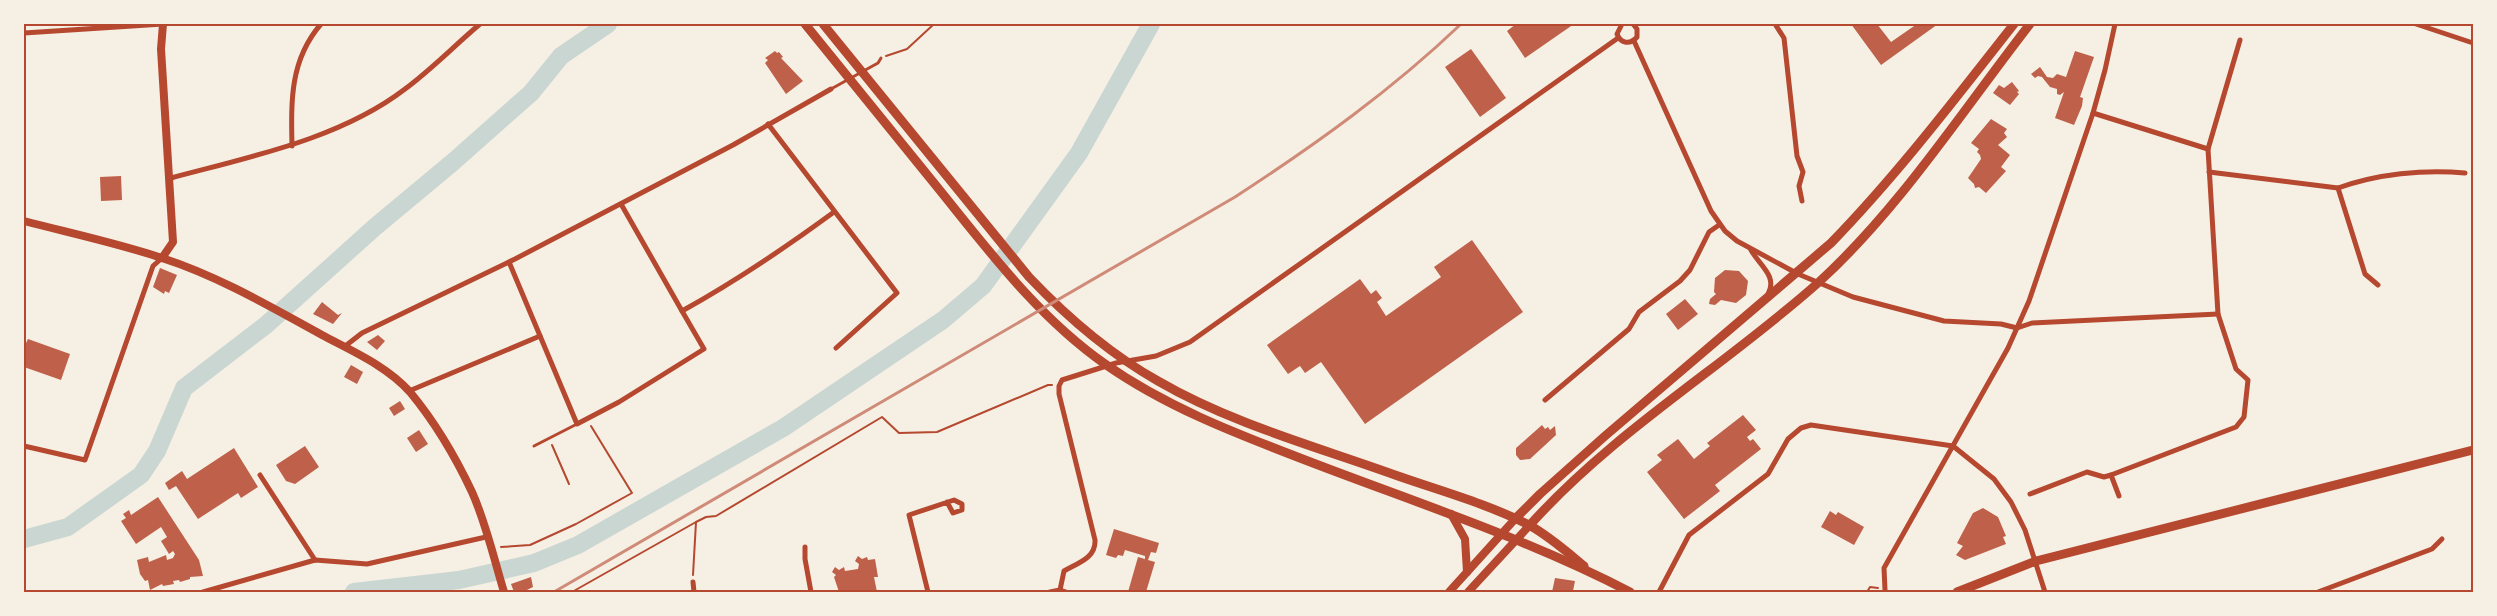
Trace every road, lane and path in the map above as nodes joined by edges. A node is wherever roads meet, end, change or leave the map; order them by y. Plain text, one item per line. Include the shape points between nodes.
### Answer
1 (163, 24) edge
2 (321, 24) edge
3 (480, 24) edge
4 (805, 24) edge
5 (822, 24) edge
6 (934, 24) edge
7 (1622, 24) edge
8 (1635, 24) edge
9 (1775, 24) edge
10 (2014, 24) edge
11 (2030, 24) edge
12 (2115, 24) edge
13 (2416, 24) edge
14 (24, 33) edge
15 (1618, 38) junction
16 (1634, 40) junction
17 (2240, 40) dead end
18 (2473, 43) edge
19 (882, 58) joint
20 (831, 89) joint
21 (2093, 113) junction
22 (768, 124) junction
23 (292, 146) junction
24 (2208, 149) junction
25 (2209, 172) junction
26 (2465, 173) dead end
27 (170, 178) junction
28 (2338, 188) junction
29 (1802, 201) dead end
30 (621, 204) junction
31 (834, 212) junction
32 (24, 221) edge
33 (1719, 225) junction
34 (1751, 250) junction
35 (162, 258) junction
36 (509, 262) junction
37 (1798, 274) junction
38 (1819, 281) junction
39 (2378, 285) dead end
40 (1766, 301) junction
41 (682, 311) junction
42 (2218, 314) junction
43 (2017, 328) junction
44 (540, 336) junction
45 (344, 347) junction
46 (836, 348) dead end
47 (1059, 386) junction
48 (409, 392) junction
49 (1545, 400) dead end
50 (587, 419) junction
51 (577, 424) junction
52 (549, 438) junction
53 (24, 446) edge
54 (534, 446) dead end
55 (1953, 446) junction
56 (2473, 450) edge
57 (260, 475) dead end
58 (2110, 475) junction
59 (569, 484) dead end
60 (2030, 494) dead end
61 (2119, 496) dead end
62 (947, 502) dead end
63 (1451, 514) junction
64 (1515, 519) junction
65 (696, 522) junction
66 (1530, 526) junction
67 (1501, 533) junction
68 (486, 537) junction
69 (1517, 539) junction
70 (2442, 539) dead end
71 (806, 547) dead end
72 (491, 551) junction
73 (315, 560) junction
74 (2036, 561) junction
75 (1467, 572) junction
76 (1591, 572) junction
77 (693, 582) joint
78 (503, 590) edge
79 (1885, 590) joint
80 (1063, 591) edge
81 (203, 592) edge
82 (572, 592) edge
83 (694, 592) edge
84 (811, 592) edge
85 (928, 592) edge
86 (1050, 592) edge
87 (1449, 592) edge
88 (1468, 592) edge
89 (1630, 592) edge
90 (1659, 592) edge
91 (1867, 592) edge
92 (1957, 592) edge
93 (2045, 592) edge
94 (2318, 592) edge

1 - 14 street
1 - 27 street via 161,49
2 - 23 street via 304,48 295,71 291,100
3 - 23 street via 404,90 348,123
4 - 63 main road via 1017,284 1071,338 1105,364 1174,406 1248,438
5 - 64 main road via 1029,277 1057,306 1121,358 1199,403
6 - 19 path via 907,48
7 - 15 street via 1617,30
8 - 16 street via 1638,33
9 - 29 street via 1784,38 1797,156 1803,172 1799,186
10 - 37 main road via 1861,213
11 - 38 main road via 1928,159
12 - 21 street
13 - 18 street
15 - 16 street via 1626,43
15 - 47 street via 1190,342 1156,356 1131,359 1066,378
16 - 33 street
17 - 24 street
19 - 20 lane
20 - 22 street
21 - 24 street
21 - 43 street via 2030,301
22 - 30 street
22 - 31 street
23 - 27 street
24 - 25 street
25 - 28 street
25 - 42 street
26 - 28 street via 2436,170 2355,182
27 - 35 street via 173,242
28 - 39 street via 2364,274
30 - 36 street
30 - 41 street
31 - 41 street via 782,250
31 - 46 street via 897,293
32 - 35 street
33 - 34 street
33 - 49 street via 1709,232 1690,270 1680,281 1639,312 1629,329
34 - 37 street
34 - 40 street via 1770,277 1772,284
35 - 45 street via 230,286
35 - 53 street via 153,266 85,460
36 - 44 street
36 - 45 street via 362,333
37 - 38 street
37 - 40 main road
38 - 43 street via 1853,297 1944,321
38 - 66 main road via 1584,471
40 - 64 main road via 1605,436
41 - 50 street via 704,349
42 - 43 street via 2032,323
42 - 58 street via 2236,369 2248,380 2247,406 2241,422 2236,427
43 - 55 street
44 - 48 street
44 - 51 street
45 - 48 street via 370,360
47 - 65 path via 1048,385 937,432 900,433 882,417 716,516
47 - 80 street via 1095,540 1095,549 1090,556 1064,571
48 - 68 street via 460,468
50 - 51 street
50 - 72 path via 632,493 530,545 506,546
51 - 52 lane
52 - 54 lane
52 - 59 path
55 - 74 street via 1994,479 2011,502
55 - 79 street via 1884,568
55 - 90 street via 1811,425 1801,428 1788,439 1768,474 1689,535
56 - 74 main road
57 - 73 street
58 - 60 street via 2104,478 2087,472
58 - 61 street
62 - 85 street via 909,515
63 - 67 main road
63 - 75 street via 1465,539
64 - 66 main road
64 - 67 street
65 - 77 path
65 - 82 path
66 - 69 street
66 - 76 main road via 1560,545
67 - 69 main road
67 - 75 street
68 - 72 street
68 - 73 street via 367,564
69 - 76 main road
69 - 88 street
70 - 94 street via 2432,549
71 - 84 street
72 - 78 street
73 - 81 street
74 - 92 main road
74 - 93 street
75 - 87 street
76 - 89 main road
77 - 83 street
79 - 91 path via 1870,587
80 - 86 street

